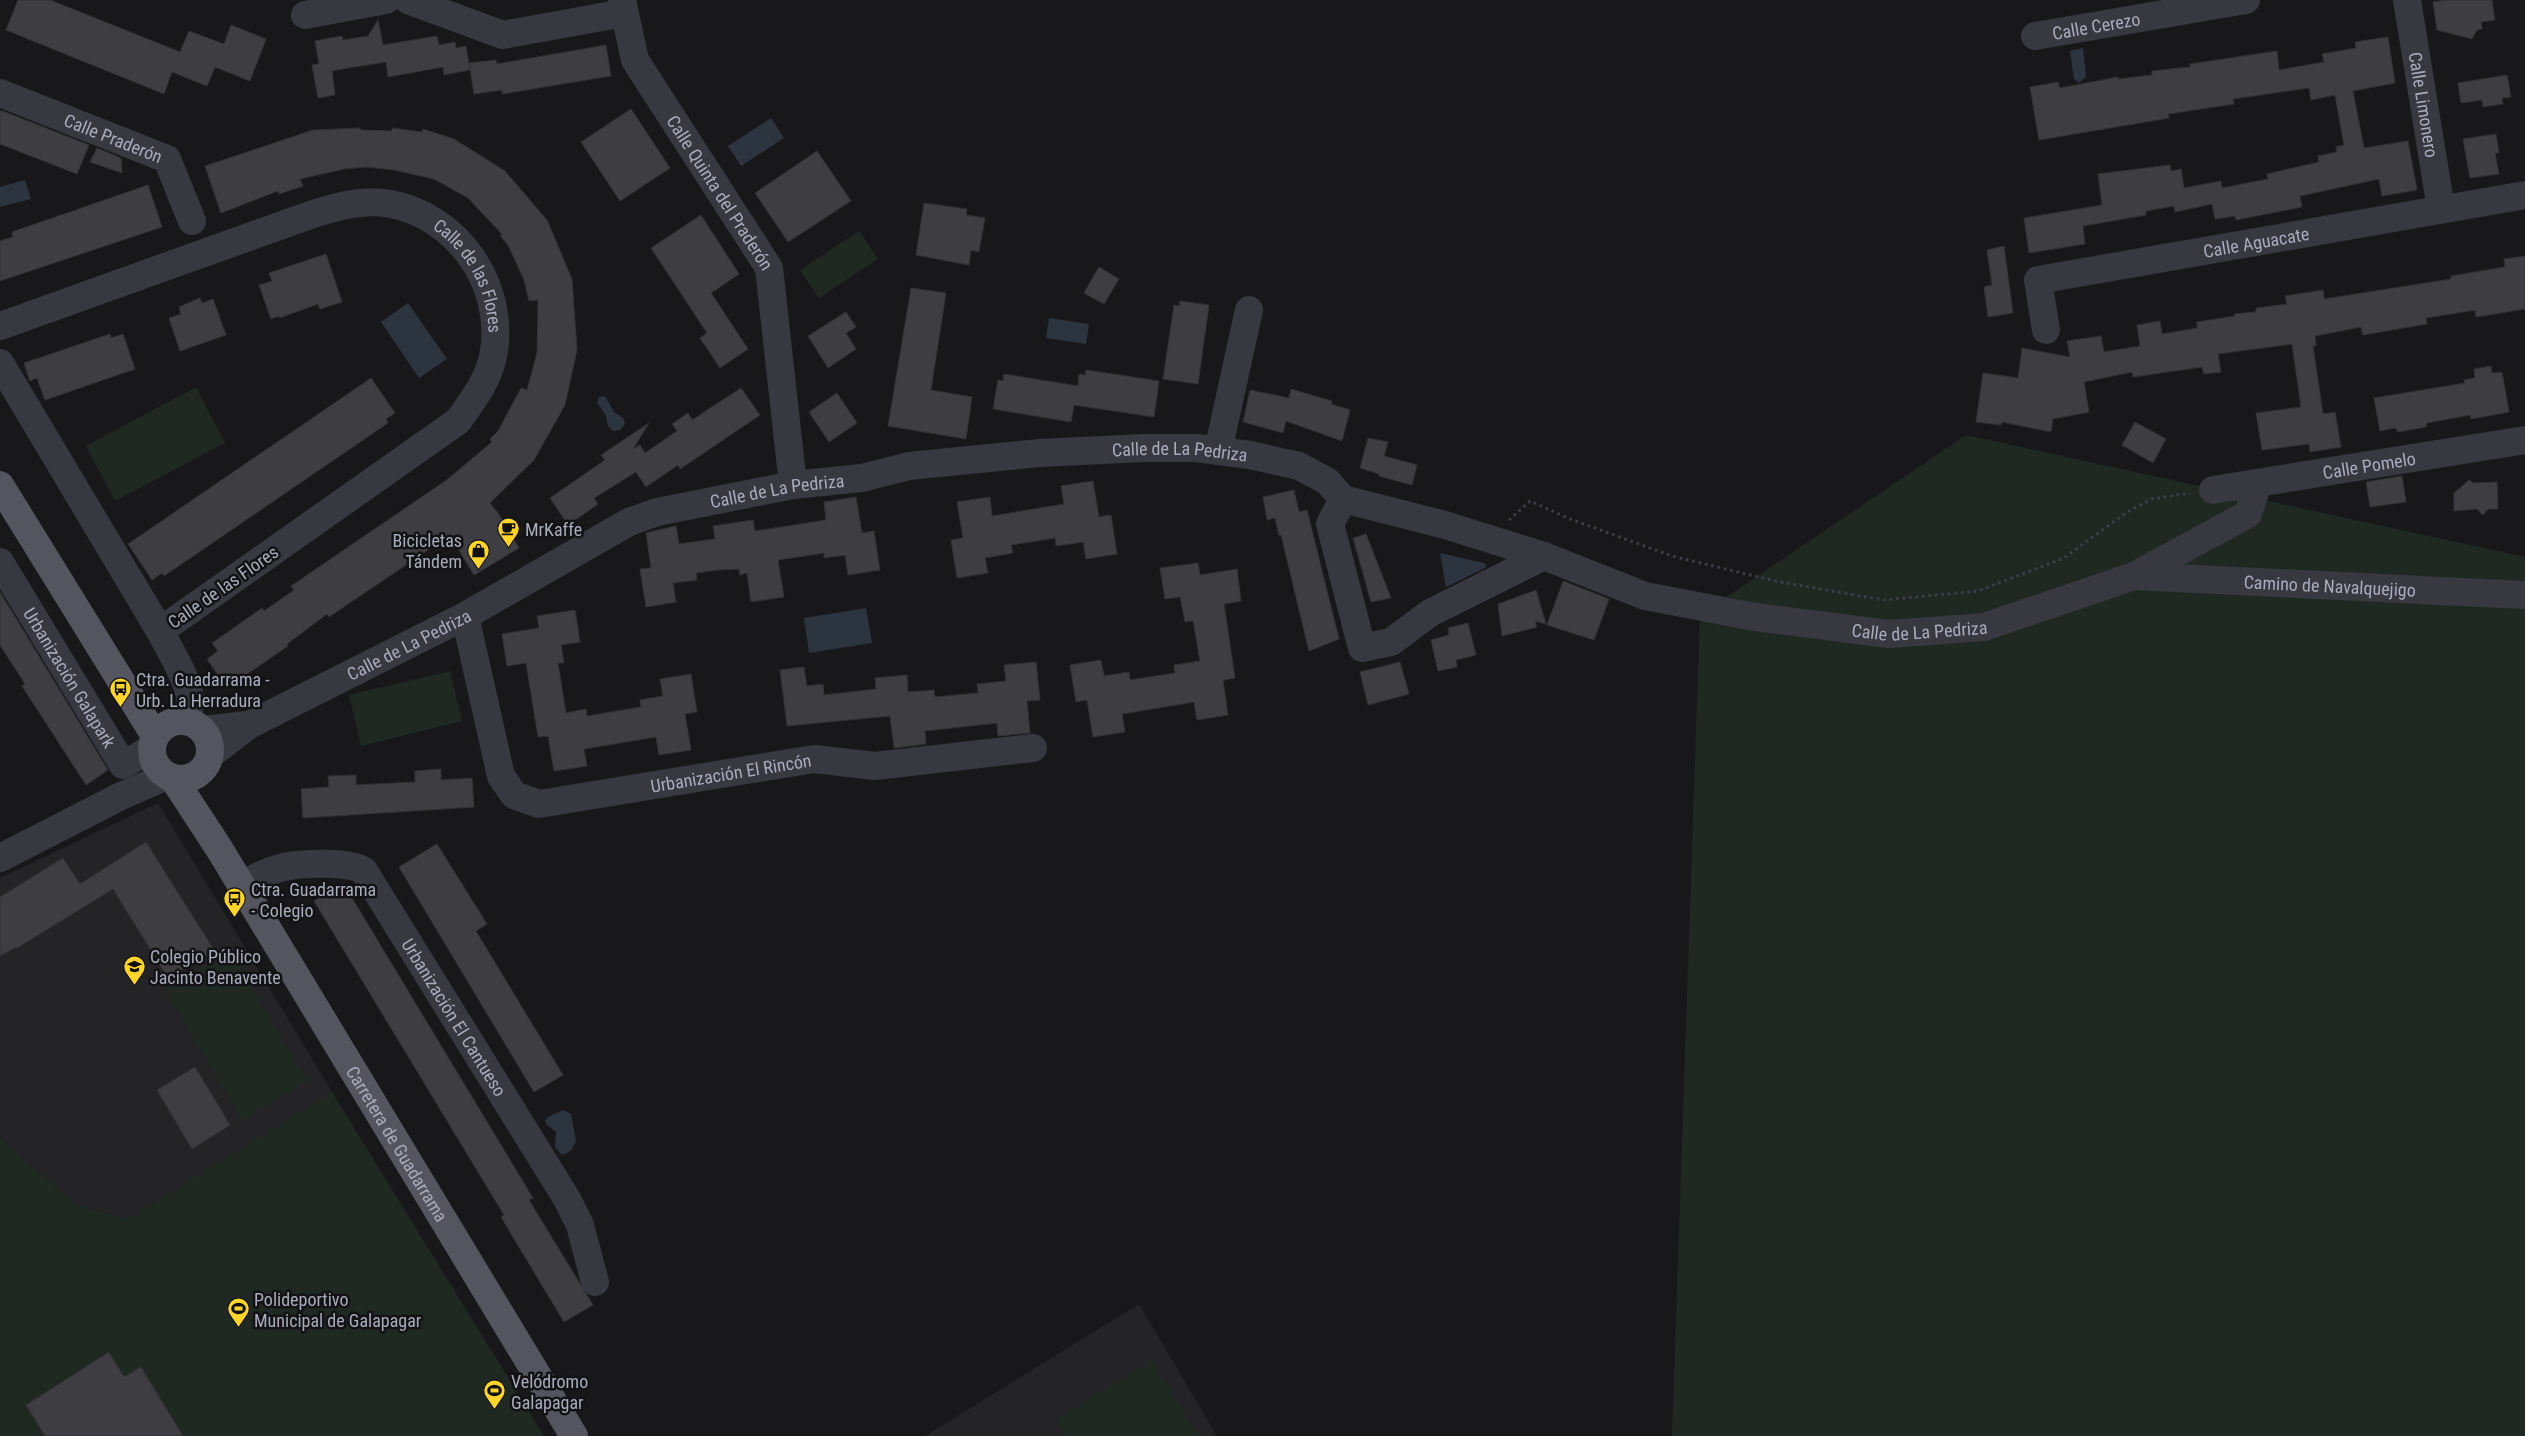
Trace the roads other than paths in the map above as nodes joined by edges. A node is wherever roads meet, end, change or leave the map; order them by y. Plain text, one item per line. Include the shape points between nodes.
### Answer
1 (386, 0) edge
2 (408, 0) edge
3 (2246, 0) edge
4 (2407, 0) edge
5 (623, 6) edge
6 (305, 15) dead end
7 (2035, 36) dead end
8 (0, 93) edge
9 (2525, 195) edge
10 (2441, 209) junction
11 (192, 221) dead end
12 (1249, 310) dead end
13 (0, 326) edge
14 (2046, 330) dead end
15 (0, 363) edge
16 (2525, 440) edge
17 (1218, 451) junction
18 (2258, 483) junction
19 (0, 484) edge
20 (793, 485) junction
21 (2213, 490) road end
22 (1343, 499) junction
23 (1544, 556) junction
24 (0, 562) edge
25 (2134, 576) junction
26 (2525, 595) edge
27 (465, 616) junction
28 (160, 631) junction
29 (1033, 748) dead end
30 (178, 750) junction
31 (0, 858) edge
32 (241, 885) junction
33 (595, 1282) dead end
34 (574, 1436) edge

1 - 6 street
2 - 5 street via 504,35
3 - 7 street, Calle Cerezo
4 - 10 street, Calle Limonero
5 - 20 street, Calle Quinta del Praderón via 635,60 769,268
8 - 11 street, Calle Praderón via 166,158
9 - 10 street, Calle Aguacate
10 - 14 street, Calle Aguacate via 2038,280
12 - 17 street
13 - 28 street, Calle de las Flores via 351,203 391,204 428,217 460,241 483,274 494,311 494,351 482,389 458,421
15 - 28 street, Calle de las Flores
16 - 18 street, Calle Pomelo
17 - 20 street, Calle de La Pedriza via 1144,448 1040,453 909,466 862,478
17 - 22 street, Calle de La Pedriza via 1299,466 1327,481
18 - 21 street, Calle Pomelo
18 - 25 street, Calle de La Pedriza via 2248,514
19 - 30 main road, Carretera de Guadarrama via 117,676
20 - 27 street, Calle de La Pedriza via 657,512 629,522
22 - 23 street, Calle de La Pedriza
22 - 23 street via 1330,524 1362,648 1391,642 1430,613
23 - 25 street, Calle de La Pedriza via 1645,596 1755,617 1889,634 1984,627
24 - 30 street, Urbanización Galapark via 123,765
25 - 26 street, Camino de Navalquejigo
27 - 29 street, Urbanización El Rincón via 501,776 514,795 539,804 814,760 875,766
27 - 30 street, Calle de La Pedriza via 249,725
28 - 30 street, Calle de las Flores via 189,694 190,704
30 - 31 street, Calle de La Pedriza via 121,796
30 - 32 main road, Carretera de Guadarrama via 220,850
32 - 33 street, Urbanización El Cantueso via 286,866 343,863 359,866 364,871 567,1199 580,1225
32 - 34 main road, Carretera de Guadarrama

